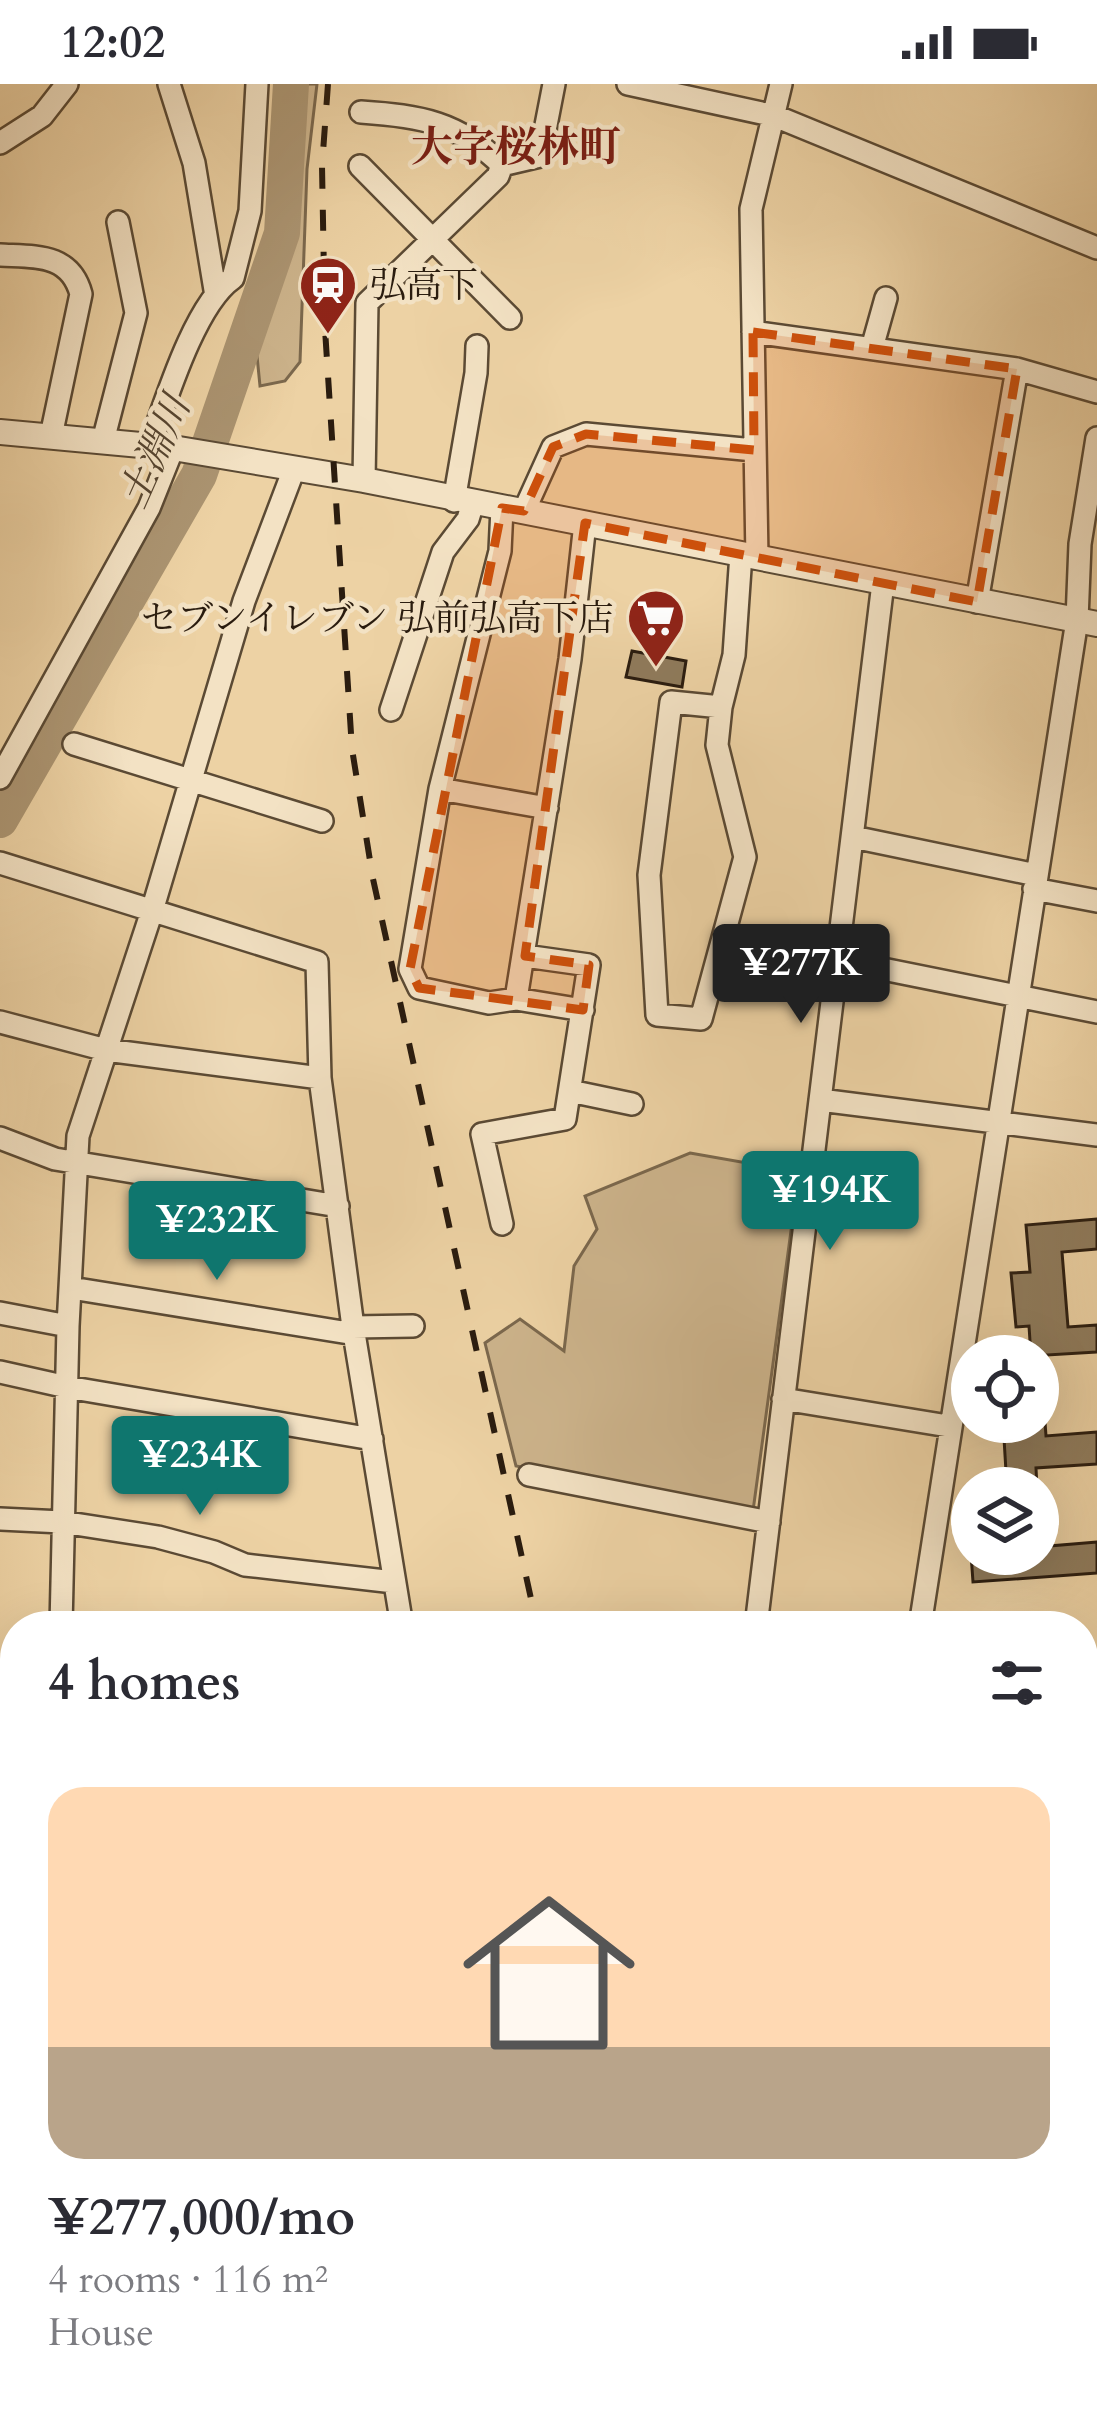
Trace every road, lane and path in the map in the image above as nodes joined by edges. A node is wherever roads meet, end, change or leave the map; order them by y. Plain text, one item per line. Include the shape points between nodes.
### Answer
1 (67, 84) edge
2 (169, 84) edge
3 (257, 84) edge
4 (554, 84) edge
5 (628, 84) edge
6 (781, 84) edge
7 (361, 112) dead end
8 (775, 116) junction
9 (0, 143) edge
10 (502, 165) junction
11 (360, 166) dead end
12 (118, 222) dead end
13 (433, 238) junction
14 (1097, 248) edge
15 (0, 255) edge
16 (215, 290) junction
17 (886, 298) dead end
18 (510, 318) dead end
19 (753, 332) junction
20 (477, 346) dead end
21 (872, 348) junction
22 (1017, 369) junction
23 (1097, 392) edge
24 (0, 432) edge
25 (51, 436) junction
26 (1097, 438) edge
27 (104, 441) junction
28 (169, 447) junction
29 (754, 450) junction
30 (294, 469) junction
31 (364, 480) junction
32 (464, 502) junction
33 (513, 509) junction
34 (585, 523) junction
35 (749, 556) junction
36 (884, 583) junction
37 (977, 602) junction
38 (1087, 622) edge
39 (721, 707) junction
40 (391, 710) dead end
41 (74, 744) dead end
42 (0, 778) edge
43 (190, 778) junction
44 (440, 789) junction
45 (547, 808) junction
46 (322, 820) dead end
47 (853, 837) junction
48 (0, 862) edge
49 (1035, 882) junction
50 (1097, 901) edge
51 (152, 911) junction
52 (525, 956) junction
53 (838, 960) junction
54 (1017, 997) junction
55 (516, 999) junction
56 (583, 1010) junction
57 (1097, 1012) edge
58 (0, 1022) edge
59 (106, 1050) junction
60 (320, 1078) junction
61 (570, 1091) junction
62 (820, 1100) junction
63 (632, 1105) dead end
64 (997, 1121) junction
65 (1097, 1136) edge
66 (0, 1138) edge
67 (74, 1162) junction
68 (338, 1206) junction
69 (502, 1224) dead end
70 (71, 1288) junction
71 (0, 1312) edge
72 (68, 1326) junction
73 (413, 1326) dead end
74 (354, 1330) junction
75 (0, 1372) edge
76 (67, 1387) junction
77 (783, 1399) junction
78 (948, 1426) junction
79 (372, 1438) junction
80 (529, 1475) dead end
81 (0, 1519) edge
82 (62, 1522) junction
83 (769, 1522) junction
84 (394, 1582) junction
85 (61, 1611) edge
86 (399, 1611) edge
87 (758, 1611) edge
88 (922, 1611) edge

1 - 9 street via 42,116
2 - 16 street via 194,163
3 - 16 street via 250,211 233,278
4 - 10 street via 540,156
5 - 8 street
6 - 8 street
7 - 10 street via 452,126
8 - 14 street
8 - 19 street via 751,209
10 - 13 street
11 - 13 street
12 - 27 street via 136,313
13 - 18 street
13 - 31 street via 367,302
15 - 25 street via 52,258 77,279 81,294
16 - 28 street via 176,374
17 - 21 street
19 - 21 street
19 - 29 street
20 - 32 street
21 - 22 street
22 - 23 street
22 - 37 street
24 - 25 street
25 - 27 street
26 - 38 street via 1080,544
27 - 28 street
28 - 30 street
28 - 42 street via 149,508
29 - 33 street via 586,434 553,447
29 - 35 street
30 - 31 street
30 - 43 street
31 - 32 street
32 - 33 street
32 - 40 street via 468,519 443,552
33 - 34 street
33 - 44 street
34 - 35 street
34 - 45 street
35 - 36 street
35 - 39 street
36 - 37 street
36 - 47 street
37 - 38 street
38 - 49 street
39 - 39 street via 671,702 649,875 657,1015 701,1019 745,857 717,745
41 - 43 street
43 - 46 street
43 - 51 street
44 - 45 street
44 - 55 street via 410,969 419,988 489,1003
45 - 52 street
47 - 49 street
47 - 53 street
48 - 51 street
49 - 50 street
49 - 54 street
51 - 59 street
51 - 60 street via 317,962
52 - 55 street
52 - 56 street via 590,965
53 - 54 street
53 - 62 street
54 - 57 street
54 - 64 street
55 - 56 street
56 - 61 street
58 - 59 street
59 - 60 street
59 - 67 street
60 - 68 street
61 - 63 street
61 - 69 street via 565,1118 482,1134
62 - 64 street
62 - 77 street
64 - 65 street
64 - 78 street
66 - 67 street
67 - 68 street
67 - 70 street
68 - 74 street
70 - 72 street
70 - 74 street
71 - 72 street
72 - 76 street
73 - 74 street
74 - 79 street
75 - 76 street
76 - 79 street
76 - 82 street
77 - 78 street
77 - 83 street
78 - 88 street
79 - 84 street
80 - 83 street
81 - 82 street
82 - 84 street via 158,1537 245,1565
82 - 85 street
83 - 87 street
84 - 86 street

